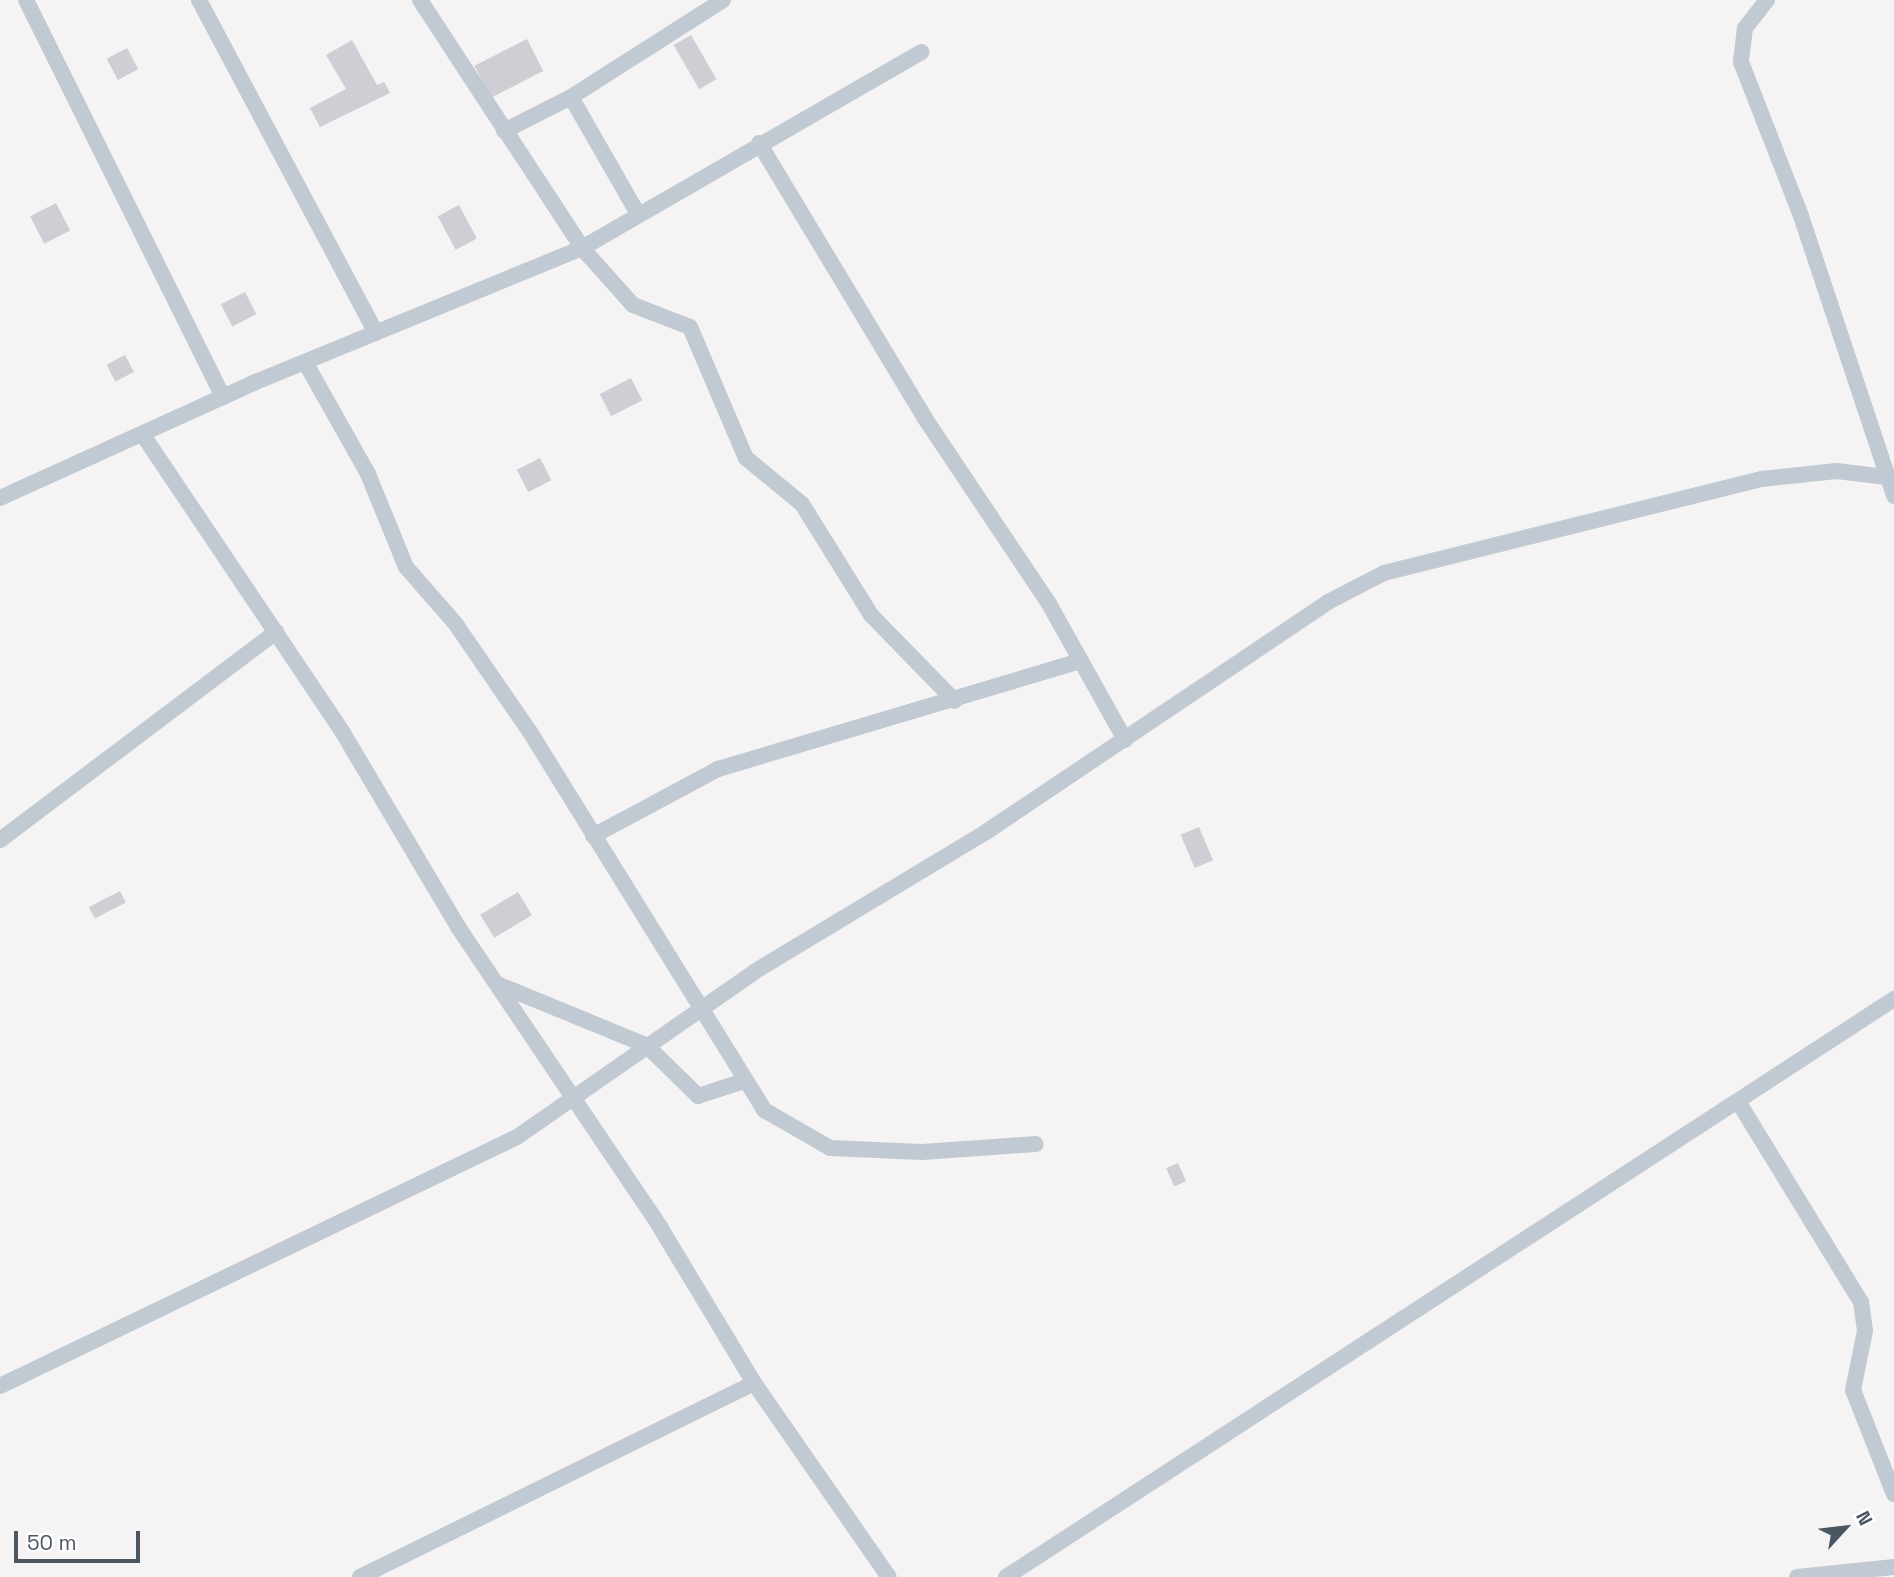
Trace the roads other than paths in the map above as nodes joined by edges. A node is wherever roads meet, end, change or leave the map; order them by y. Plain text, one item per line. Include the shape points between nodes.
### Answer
1 (26, 0) edge
2 (199, 0) edge
3 (723, 0) edge
4 (1767, 0) edge
5 (426, 2) edge
6 (922, 52) dead end
7 (572, 97) junction
8 (504, 131) junction
9 (759, 143) junction
10 (638, 214) junction
11 (582, 248) junction
12 (376, 333) junction
13 (305, 362) junction
14 (223, 397) junction
15 (143, 435) junction
16 (1885, 477) junction
17 (1894, 496) edge
18 (0, 498) edge
19 (276, 632) junction
20 (1081, 661) junction
21 (955, 701) junction
22 (1125, 740) junction
23 (593, 836) junction
24 (0, 840) edge
25 (498, 984) junction
26 (1894, 999) edge
27 (701, 1008) junction
28 (646, 1045) junction
29 (744, 1081) junction
30 (574, 1096) junction
31 (1739, 1103) junction
32 (1036, 1144) dead end
33 (754, 1383) junction
34 (0, 1386) edge
35 (1894, 1494) edge
36 (1894, 1567) edge
37 (360, 1577) edge
38 (889, 1577) edge
39 (1006, 1577) edge
40 (1797, 1577) edge

1 - 14 street
2 - 12 street
3 - 7 street
4 - 16 street via 1745,28 1741,62 1801,216
5 - 8 street
6 - 9 street
7 - 8 street
7 - 10 street
8 - 11 street
9 - 10 street
9 - 20 street
10 - 11 street
11 - 12 street
11 - 21 street via 633,305 686,323 746,458 802,504 871,615
12 - 13 street
13 - 14 street
13 - 23 street via 368,474 406,568 455,623
14 - 15 street
15 - 18 street
15 - 19 street
16 - 17 street
16 - 22 street via 1838,471 1762,479 1384,573 1328,602
19 - 24 street
19 - 25 street
20 - 21 street
20 - 22 street
21 - 23 street via 718,769
22 - 27 street
23 - 27 street
25 - 28 street
25 - 30 street
26 - 31 street
27 - 28 street
27 - 29 street
28 - 29 street via 698,1097
28 - 30 street
29 - 32 street via 764,1110 830,1148 922,1152
30 - 33 street
30 - 34 street via 517,1137 446,1174 257,1258
31 - 35 street via 1861,1302 1865,1331 1853,1390
31 - 39 street
33 - 37 street
33 - 38 street
36 - 40 street

